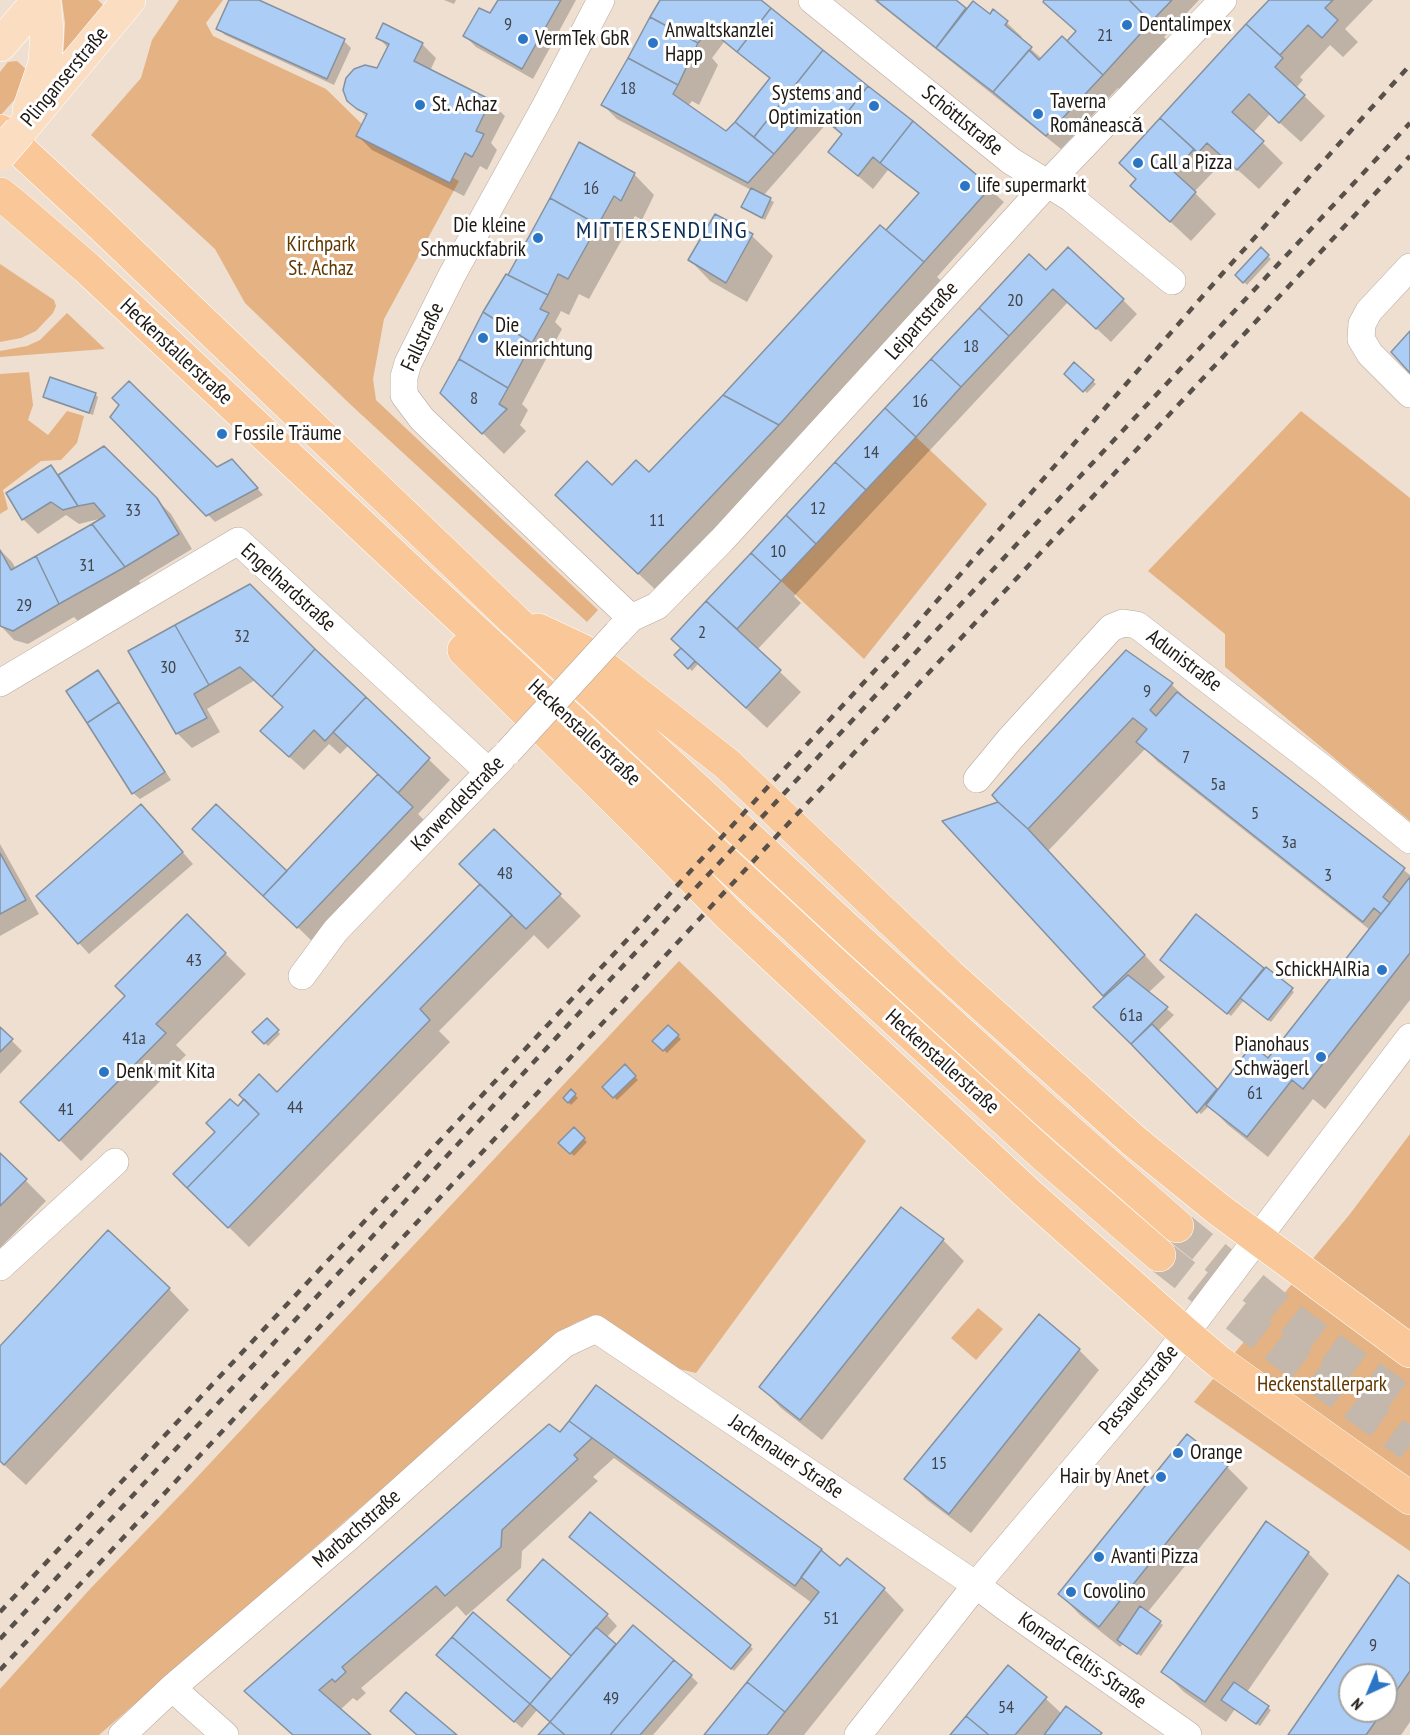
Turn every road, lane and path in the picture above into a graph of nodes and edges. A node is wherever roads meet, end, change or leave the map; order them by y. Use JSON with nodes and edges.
{"nodes":[{"id":1,"x":41,"y":0,"type":"edge"},
{"id":2,"x":129,"y":0,"type":"edge"},
{"id":3,"x":601,"y":0,"type":"edge"},
{"id":4,"x":812,"y":0,"type":"edge"},
{"id":5,"x":1222,"y":0,"type":"edge"},
{"id":6,"x":1,"y":44,"type":"edge"},
{"id":7,"x":48,"y":83,"type":"junction"},
{"id":8,"x":7,"y":139,"type":"edge"},
{"id":9,"x":1047,"y":183,"type":"junction"},
{"id":10,"x":7,"y":200,"type":"edge"},
{"id":11,"x":1410,"y":267,"type":"edge"},
{"id":12,"x":1172,"y":281,"type":"dead end"},
{"id":13,"x":1410,"y":394,"type":"edge"},
{"id":14,"x":423,"y":583,"type":"junction"},
{"id":15,"x":514,"y":620,"type":"junction"},
{"id":16,"x":624,"y":626,"type":"junction"},
{"id":17,"x":0,"y":683,"type":"edge"},
{"id":18,"x":499,"y":762,"type":"junction"},
{"id":19,"x":977,"y":779,"type":"dead end"},
{"id":20,"x":1410,"y":840,"type":"edge"},
{"id":21,"x":302,"y":976,"type":"dead end"},
{"id":22,"x":1410,"y":1037,"type":"edge"},
{"id":23,"x":115,"y":1162,"type":"dead end"},
{"id":24,"x":1177,"y":1226,"type":"tunnel mouth"},
{"id":25,"x":1259,"y":1239,"type":"junction"},
{"id":26,"x":1160,"y":1255,"type":"tunnel mouth"},
{"id":27,"x":0,"y":1267,"type":"edge"},
{"id":28,"x":596,"y":1329,"type":"joint"},
{"id":29,"x":1186,"y":1334,"type":"junction"},
{"id":30,"x":1410,"y":1351,"type":"edge"},
{"id":31,"x":1410,"y":1498,"type":"edge"},
{"id":32,"x":976,"y":1585,"type":"junction"},
{"id":33,"x":172,"y":1688,"type":"junction"},
{"id":34,"x":122,"y":1735,"type":"edge"},
{"id":35,"x":225,"y":1735,"type":"edge"},
{"id":36,"x":858,"y":1735,"type":"edge"},
{"id":37,"x":1188,"y":1735,"type":"edge"}],
"edges":[{"from":1,"to":6,"type":"main road"},
{"from":1,"to":7,"type":"main road"},
{"from":2,"to":7,"type":"main road","name":"Plinganserstraße"},
{"from":3,"to":16,"type":"street","name":"Fallstraße"},
{"from":4,"to":9,"type":"street","name":"Schöttlstraße"},
{"from":5,"to":9,"type":"street","name":"Leipartstraße"},
{"from":7,"to":8,"type":"main road","name":"Plinganserstraße"},
{"from":8,"to":15,"type":"highway","name":"Heckenstallerstraße"},
{"from":9,"to":12,"type":"street","name":"Schöttlstraße"},
{"from":9,"to":16,"type":"street","name":"Leipartstraße"},
{"from":10,"to":14,"type":"highway","name":"Heckenstallerstraße"},
{"from":11,"to":13,"type":"street"},
{"from":14,"to":26,"type":"highway","name":"Heckenstallerstraße"},
{"from":14,"to":29,"type":"highway"},
{"from":15,"to":24,"type":"highway","name":"Heckenstallerstraße"},
{"from":15,"to":25,"type":"highway"},
{"from":16,"to":18,"type":"street","name":"Karwendelstraße","bridge":true},
{"from":17,"to":18,"type":"street","name":"Engelhardstraße"},
{"from":18,"to":21,"type":"street","name":"Karwendelstraße"},
{"from":19,"to":20,"type":"street","name":"Adunistraße"},
{"from":22,"to":25,"type":"street","name":"Passauerstraße"},
{"from":23,"to":27,"type":"street"},
{"from":25,"to":29,"type":"street","name":"Passauerstraße"},
{"from":25,"to":30,"type":"highway"},
{"from":28,"to":32,"type":"street","name":"Jachenauer Straße"},
{"from":28,"to":33,"type":"street","name":"Marbachstraße"},
{"from":29,"to":31,"type":"highway"},
{"from":29,"to":32,"type":"street","name":"Passauerstraße"},
{"from":32,"to":36,"type":"street","name":"Passauerstraße"},
{"from":32,"to":37,"type":"street","name":"Konrad-Celtis-Straße"},
{"from":33,"to":34,"type":"street","name":"Marbachstraße"},
{"from":33,"to":35,"type":"street"}]}
